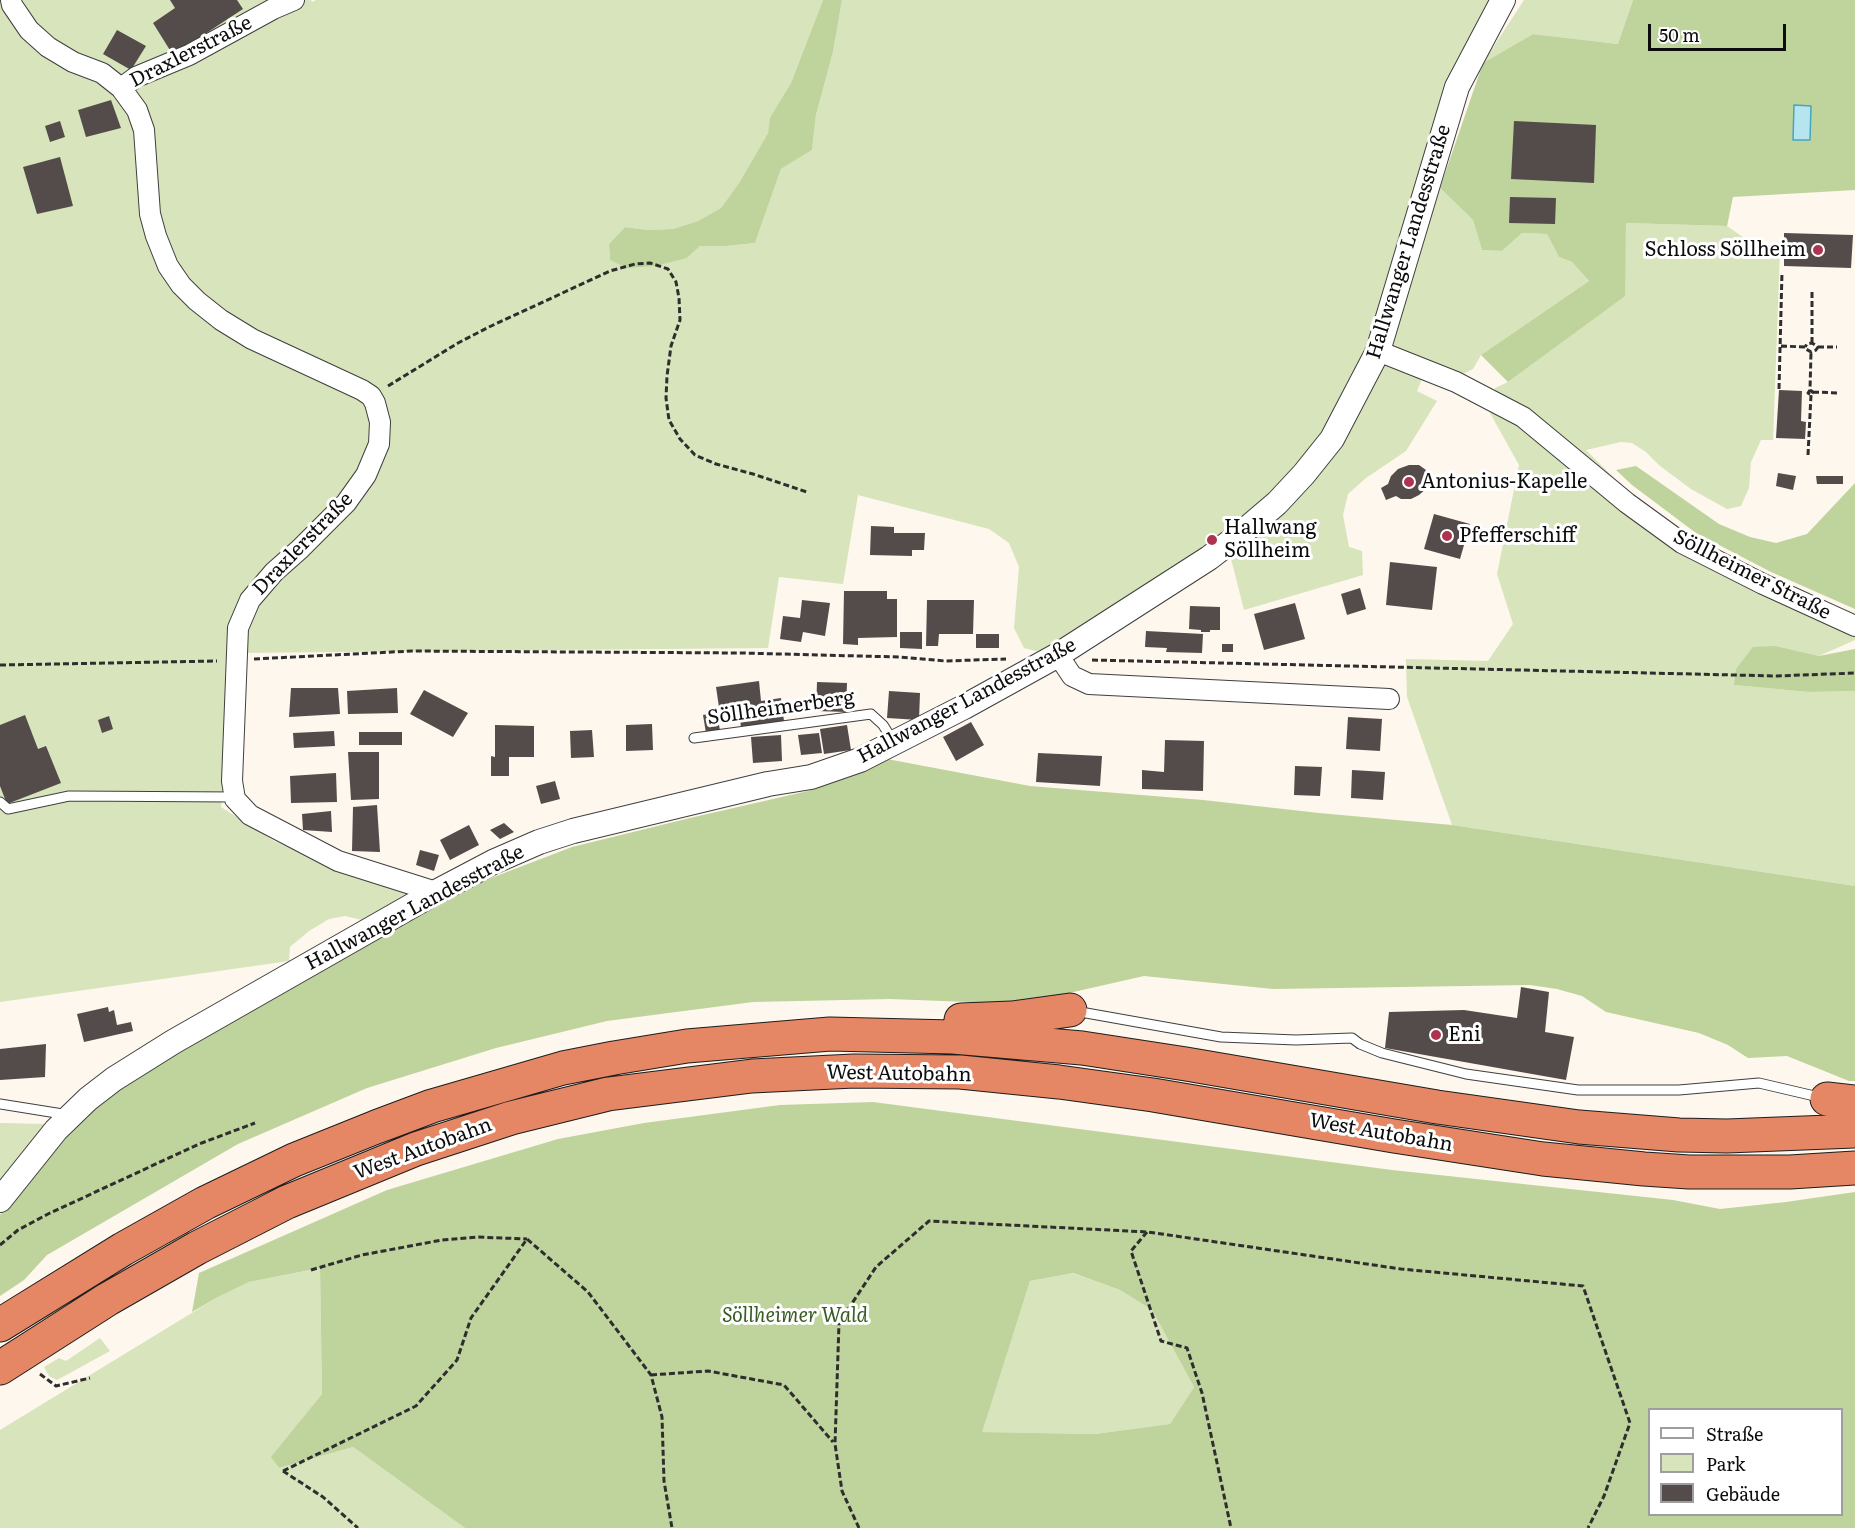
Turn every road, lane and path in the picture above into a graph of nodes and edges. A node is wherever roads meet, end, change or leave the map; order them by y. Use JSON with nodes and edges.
{"nodes":[{"id":1,"x":11,"y":0,"type":"edge"},
{"id":2,"x":294,"y":0,"type":"edge"},
{"id":3,"x":1503,"y":0,"type":"edge"},
{"id":4,"x":121,"y":88,"type":"junction"},
{"id":5,"x":1782,"y":272,"type":"dead end"},
{"id":6,"x":1812,"y":290,"type":"dead end"},
{"id":7,"x":1812,"y":343,"type":"junction"},
{"id":8,"x":1780,"y":346,"type":"junction"},
{"id":9,"x":1805,"y":347,"type":"junction"},
{"id":10,"x":1818,"y":347,"type":"junction"},
{"id":11,"x":1838,"y":347,"type":"dead end"},
{"id":12,"x":1378,"y":351,"type":"junction"},
{"id":13,"x":1811,"y":352,"type":"junction"},
{"id":14,"x":1779,"y":389,"type":"dead end"},
{"id":15,"x":1812,"y":392,"type":"junction"},
{"id":16,"x":1838,"y":393,"type":"dead end"},
{"id":17,"x":371,"y":396,"type":"junction"},
{"id":18,"x":1808,"y":455,"type":"dead end"},
{"id":19,"x":807,"y":492,"type":"dead end"},
{"id":20,"x":1855,"y":626,"type":"edge"},
{"id":21,"x":1058,"y":655,"type":"junction"},
{"id":22,"x":1008,"y":659,"type":"dead end"},
{"id":23,"x":236,"y":660,"type":"junction"},
{"id":24,"x":0,"y":665,"type":"edge"},
{"id":25,"x":1855,"y":673,"type":"edge"},
{"id":26,"x":1389,"y":699,"type":"dead end"},
{"id":27,"x":694,"y":738,"type":"dead end"},
{"id":28,"x":894,"y":743,"type":"junction"},
{"id":29,"x":235,"y":797,"type":"junction"},
{"id":30,"x":0,"y":802,"type":"edge"},
{"id":31,"x":435,"y":892,"type":"junction"},
{"id":32,"x":1070,"y":1010,"type":"joint"},
{"id":33,"x":926,"y":1035,"type":"junction"},
{"id":34,"x":1841,"y":1100,"type":"edge"},
{"id":35,"x":0,"y":1104,"type":"edge"},
{"id":36,"x":71,"y":1115,"type":"junction"},
{"id":37,"x":255,"y":1123,"type":"dead end"},
{"id":38,"x":1855,"y":1131,"type":"edge"},
{"id":39,"x":1855,"y":1168,"type":"edge"},
{"id":40,"x":0,"y":1200,"type":"edge"},
{"id":41,"x":1148,"y":1232,"type":"junction"},
{"id":42,"x":527,"y":1239,"type":"junction"},
{"id":43,"x":0,"y":1245,"type":"edge"},
{"id":44,"x":310,"y":1269,"type":"dead end"},
{"id":45,"x":0,"y":1325,"type":"edge"},
{"id":46,"x":0,"y":1368,"type":"edge"},
{"id":47,"x":37,"y":1371,"type":"dead end"},
{"id":48,"x":651,"y":1375,"type":"junction"},
{"id":49,"x":90,"y":1378,"type":"dead end"},
{"id":50,"x":835,"y":1444,"type":"junction"},
{"id":51,"x":358,"y":1528,"type":"edge"},
{"id":52,"x":672,"y":1528,"type":"edge"},
{"id":53,"x":859,"y":1528,"type":"edge"},
{"id":54,"x":1231,"y":1528,"type":"edge"},
{"id":55,"x":1588,"y":1528,"type":"edge"}],
"edges":[{"from":1,"to":4,"type":"street","name":"Draxlerstraße"},
{"from":2,"to":4,"type":"street","name":"Draxlerstraße"},
{"from":3,"to":12,"type":"street","name":"Hallwanger Landesstraße"},
{"from":4,"to":17,"type":"street","name":"Draxlerstraße"},
{"from":5,"to":8,"type":"path"},
{"from":6,"to":7,"type":"path"},
{"from":7,"to":9,"type":"path"},
{"from":7,"to":10,"type":"path"},
{"from":8,"to":9,"type":"path"},
{"from":8,"to":14,"type":"path"},
{"from":9,"to":13,"type":"path"},
{"from":10,"to":11,"type":"path"},
{"from":10,"to":13,"type":"path"},
{"from":12,"to":20,"type":"street","name":"Söllheimer Straße"},
{"from":12,"to":21,"type":"street","name":"Hallwanger Landesstraße"},
{"from":13,"to":15,"type":"path"},
{"from":15,"to":16,"type":"path"},
{"from":15,"to":18,"type":"path"},
{"from":17,"to":19,"type":"path"},
{"from":17,"to":23,"type":"street","name":"Draxlerstraße"},
{"from":21,"to":25,"type":"path"},
{"from":21,"to":26,"type":"street"},
{"from":21,"to":28,"type":"street","name":"Hallwanger Landesstraße"},
{"from":22,"to":23,"type":"path"},
{"from":23,"to":24,"type":"path"},
{"from":23,"to":29,"type":"street","name":"Draxlerstraße"},
{"from":27,"to":28,"type":"lane","name":"Söllheimerberg"},
{"from":28,"to":31,"type":"street","name":"Hallwanger Landesstraße"},
{"from":29,"to":30,"type":"lane"},
{"from":29,"to":31,"type":"street"},
{"from":31,"to":36,"type":"street","name":"Hallwanger Landesstraße"},
{"from":32,"to":33,"type":"highway"},
{"from":32,"to":34,"type":"lane"},
{"from":33,"to":38,"type":"highway","name":"West Autobahn"},
{"from":33,"to":45,"type":"highway","name":"West Autobahn"},
{"from":35,"to":36,"type":"lane"},
{"from":36,"to":40,"type":"street","name":"Hallwanger Landesstraße"},
{"from":37,"to":43,"type":"path"},
{"from":39,"to":46,"type":"highway","name":"West Autobahn"},
{"from":41,"to":50,"type":"path"},
{"from":41,"to":54,"type":"path"},
{"from":41,"to":55,"type":"path"},
{"from":42,"to":44,"type":"path"},
{"from":42,"to":48,"type":"path"},
{"from":42,"to":51,"type":"path"},
{"from":47,"to":49,"type":"path"},
{"from":48,"to":50,"type":"path"},
{"from":48,"to":52,"type":"path"},
{"from":50,"to":53,"type":"path"}]}
